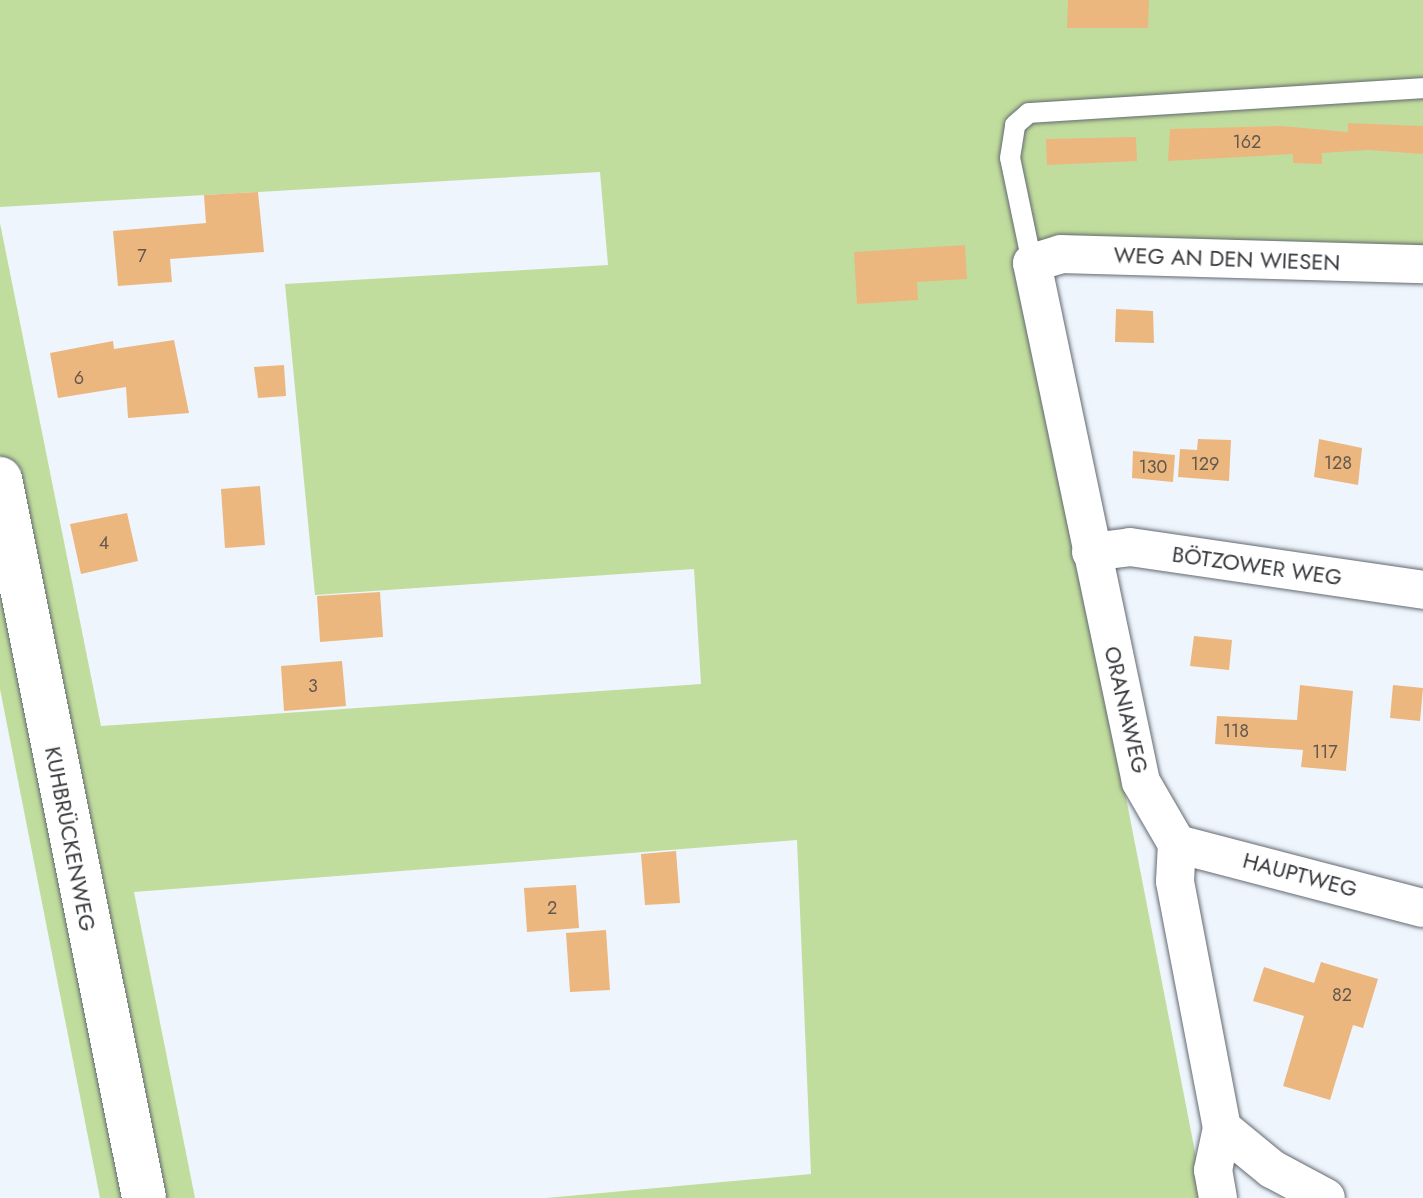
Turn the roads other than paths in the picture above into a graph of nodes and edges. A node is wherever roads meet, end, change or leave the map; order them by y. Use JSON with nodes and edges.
{"nodes":[{"id":1,"x":1423,"y":88,"type":"edge"},
{"id":2,"x":1032,"y":263,"type":"junction"},
{"id":3,"x":1423,"y":264,"type":"edge"},
{"id":4,"x":0,"y":479,"type":"edge"},
{"id":5,"x":1091,"y":552,"type":"junction"},
{"id":6,"x":1423,"y":590,"type":"edge"},
{"id":7,"x":1177,"y":844,"type":"junction"},
{"id":8,"x":1423,"y":908,"type":"edge"},
{"id":9,"x":1222,"y":1128,"type":"junction"},
{"id":10,"x":144,"y":1198,"type":"edge"},
{"id":11,"x":1218,"y":1198,"type":"edge"},
{"id":12,"x":1326,"y":1198,"type":"edge"}],
"edges":[{"from":1,"to":2,"type":"lane"},
{"from":2,"to":3,"type":"street","name":"WEG AN DEN WIESEN"},
{"from":2,"to":5,"type":"street","name":"ORANIAWEG"},
{"from":4,"to":10,"type":"street","name":"KUHBRÜCKENWEG"},
{"from":5,"to":6,"type":"street","name":"BÖTZOWER WEG"},
{"from":5,"to":7,"type":"street","name":"ORANIAWEG"},
{"from":7,"to":8,"type":"street","name":"HAUPTWEG"},
{"from":7,"to":9,"type":"street"},
{"from":9,"to":11,"type":"street"},
{"from":9,"to":12,"type":"street"}]}
